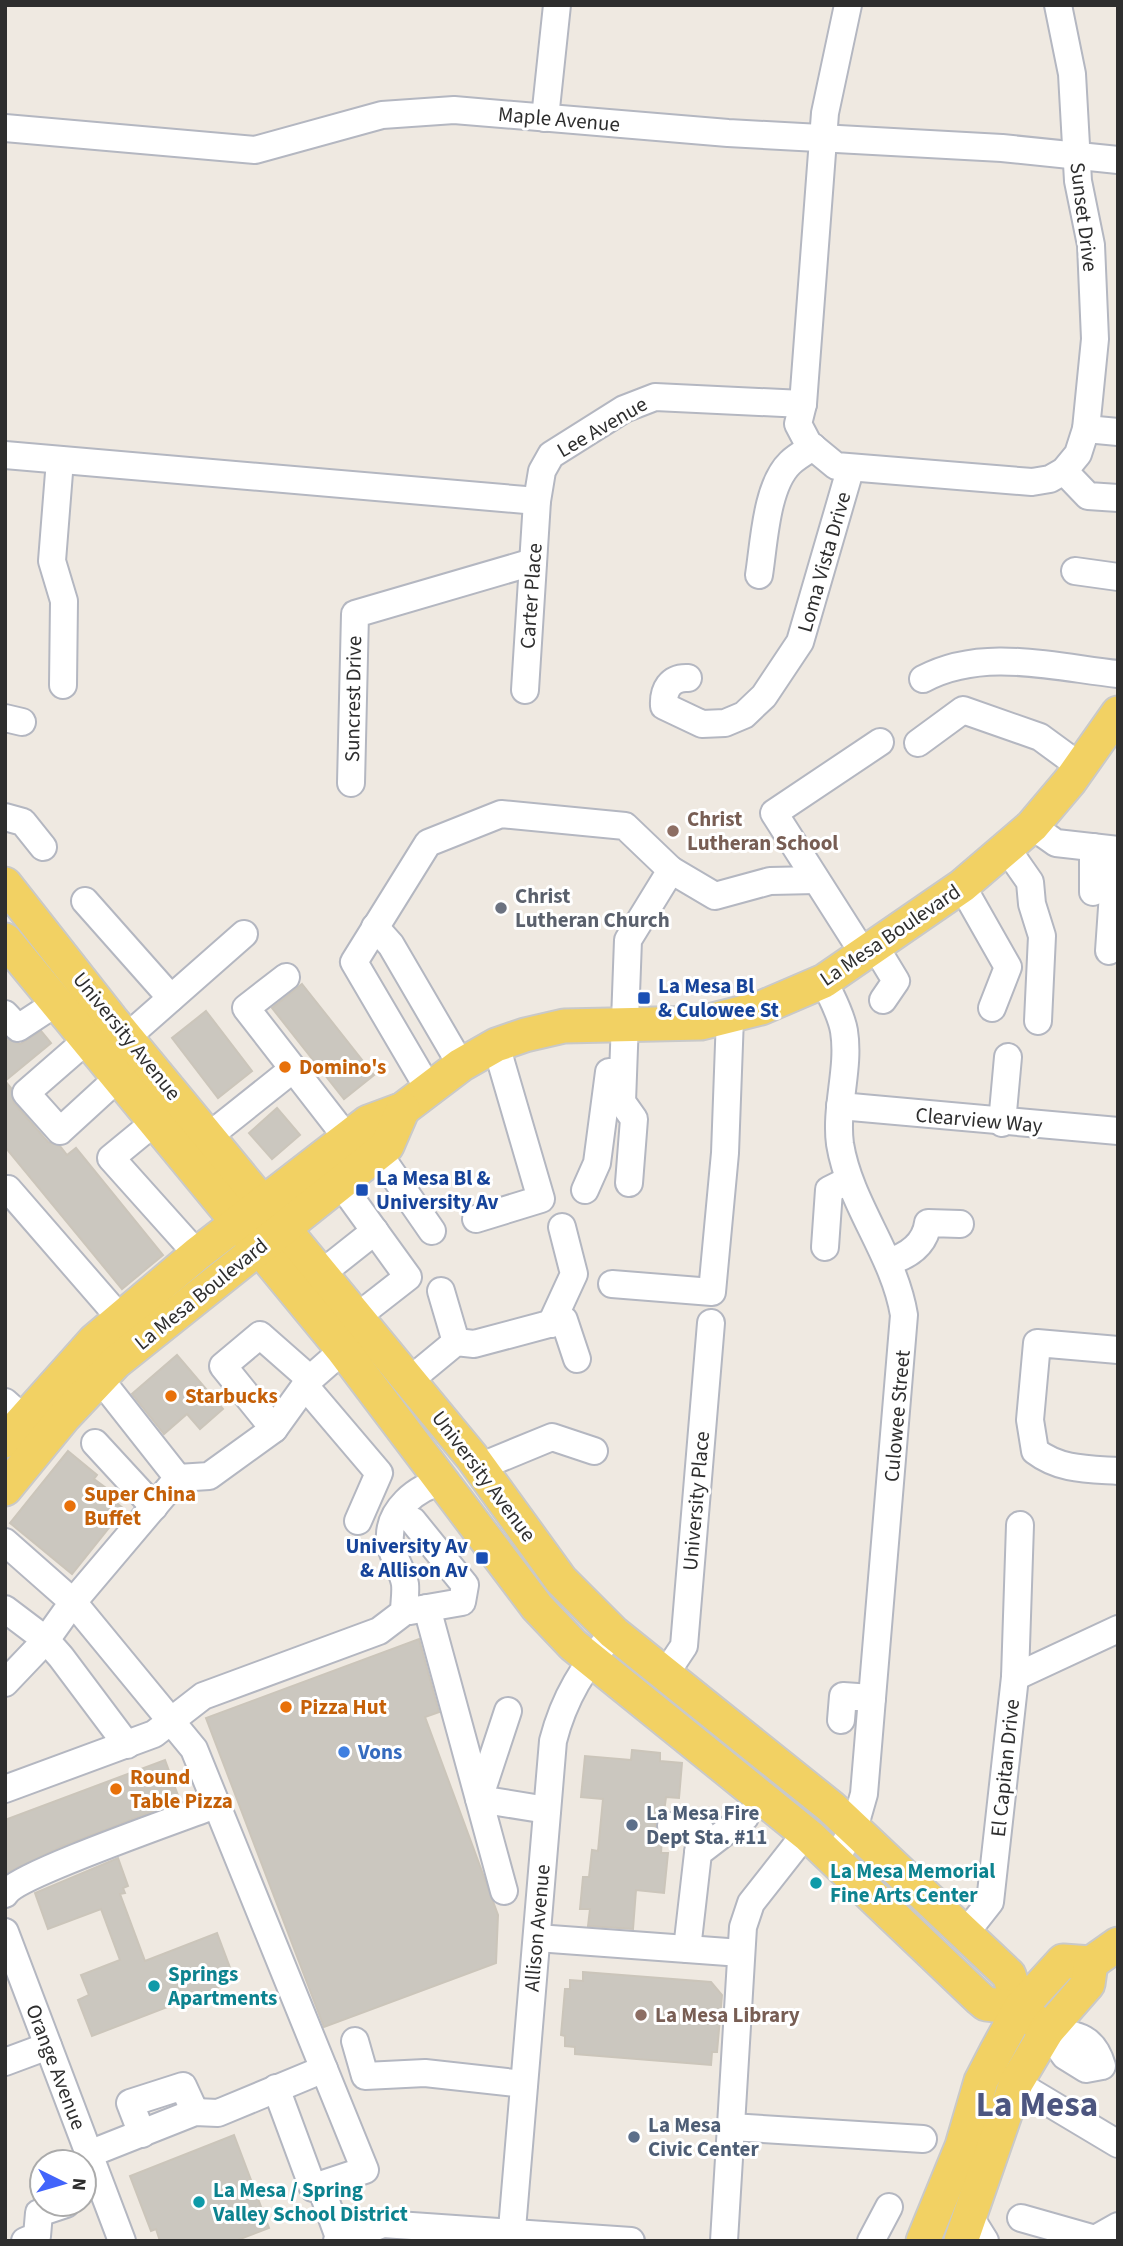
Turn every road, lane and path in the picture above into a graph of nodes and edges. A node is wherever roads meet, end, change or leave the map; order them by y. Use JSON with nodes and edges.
{"nodes":[{"id":1,"x":557,"y":5,"type":"edge"},
{"id":2,"x":848,"y":5,"type":"edge"},
{"id":3,"x":1058,"y":5,"type":"edge"},
{"id":4,"x":545,"y":118,"type":"junction"},
{"id":5,"x":5,"y":128,"type":"edge"},
{"id":6,"x":823,"y":140,"type":"junction"},
{"id":7,"x":1076,"y":156,"type":"junction"},
{"id":8,"x":1118,"y":160,"type":"edge"},
{"id":9,"x":803,"y":404,"type":"junction"},
{"id":10,"x":1086,"y":429,"type":"junction"},
{"id":11,"x":1118,"y":432,"type":"edge"},
{"id":12,"x":813,"y":447,"type":"junction"},
{"id":13,"x":5,"y":455,"type":"edge"},
{"id":14,"x":60,"y":460,"type":"junction"},
{"id":15,"x":850,"y":470,"type":"junction"},
{"id":16,"x":1064,"y":471,"type":"junction"},
{"id":17,"x":1118,"y":498,"type":"edge"},
{"id":18,"x":537,"y":502,"type":"junction"},
{"id":19,"x":533,"y":562,"type":"junction"},
{"id":20,"x":1075,"y":571,"type":"dead end"},
{"id":21,"x":759,"y":575,"type":"dead end"},
{"id":22,"x":1118,"y":577,"type":"edge"},
{"id":23,"x":1118,"y":674,"type":"edge"},
{"id":24,"x":688,"y":678,"type":"dead end"},
{"id":25,"x":923,"y":679,"type":"dead end"},
{"id":26,"x":63,"y":685,"type":"dead end"},
{"id":27,"x":525,"y":690,"type":"dead end"},
{"id":28,"x":1118,"y":713,"type":"edge"},
{"id":29,"x":880,"y":742,"type":"dead end"},
{"id":30,"x":918,"y":743,"type":"dead end"},
{"id":31,"x":1080,"y":767,"type":"junction"},
{"id":32,"x":351,"y":783,"type":"dead end"},
{"id":33,"x":5,"y":817,"type":"edge"},
{"id":34,"x":1032,"y":827,"type":"junction"},
{"id":35,"x":43,"y":847,"type":"dead end"},
{"id":36,"x":1007,"y":849,"type":"junction"},
{"id":37,"x":1109,"y":849,"type":"edge"},
{"id":38,"x":671,"y":870,"type":"junction"},
{"id":39,"x":817,"y":880,"type":"junction"},
{"id":40,"x":5,"y":884,"type":"edge"},
{"id":41,"x":962,"y":886,"type":"junction"},
{"id":42,"x":1093,"y":892,"type":"dead end"},
{"id":43,"x":85,"y":901,"type":"dead end"},
{"id":44,"x":375,"y":927,"type":"junction"},
{"id":45,"x":244,"y":934,"type":"dead end"},
{"id":46,"x":5,"y":940,"type":"edge"},
{"id":47,"x":1109,"y":951,"type":"dead end"},
{"id":48,"x":870,"y":952,"type":"junction"},
{"id":49,"x":286,"y":977,"type":"dead end"},
{"id":50,"x":824,"y":981,"type":"junction"},
{"id":51,"x":171,"y":998,"type":"junction"},
{"id":52,"x":883,"y":1000,"type":"dead end"},
{"id":53,"x":56,"y":1003,"type":"junction"},
{"id":54,"x":992,"y":1008,"type":"dead end"},
{"id":55,"x":5,"y":1014,"type":"edge"},
{"id":56,"x":730,"y":1017,"type":"junction"},
{"id":57,"x":1038,"y":1021,"type":"dead end"},
{"id":58,"x":618,"y":1025,"type":"junction"},
{"id":59,"x":127,"y":1037,"type":"junction"},
{"id":60,"x":88,"y":1039,"type":"junction"},
{"id":61,"x":496,"y":1045,"type":"junction"},
{"id":62,"x":1008,"y":1057,"type":"dead end"},
{"id":63,"x":461,"y":1065,"type":"junction"},
{"id":64,"x":293,"y":1069,"type":"junction"},
{"id":65,"x":119,"y":1077,"type":"junction"},
{"id":66,"x":428,"y":1088,"type":"junction"},
{"id":67,"x":840,"y":1106,"type":"junction"},
{"id":68,"x":403,"y":1110,"type":"junction"},
{"id":69,"x":156,"y":1121,"type":"junction"},
{"id":70,"x":1002,"y":1123,"type":"junction"},
{"id":71,"x":1118,"y":1131,"type":"edge"},
{"id":72,"x":209,"y":1136,"type":"junction"},
{"id":73,"x":347,"y":1138,"type":"junction"},
{"id":74,"x":378,"y":1153,"type":"junction"},
{"id":75,"x":849,"y":1180,"type":"junction"},
{"id":76,"x":340,"y":1183,"type":"junction"},
{"id":77,"x":629,"y":1183,"type":"dead end"},
{"id":78,"x":5,"y":1189,"type":"edge"},
{"id":79,"x":585,"y":1190,"type":"dead end"},
{"id":80,"x":476,"y":1219,"type":"dead end"},
{"id":81,"x":960,"y":1224,"type":"dead end"},
{"id":82,"x":261,"y":1225,"type":"junction"},
{"id":83,"x":562,"y":1227,"type":"dead end"},
{"id":84,"x":375,"y":1231,"type":"junction"},
{"id":85,"x":432,"y":1231,"type":"dead end"},
{"id":86,"x":825,"y":1247,"type":"dead end"},
{"id":87,"x":197,"y":1254,"type":"junction"},
{"id":88,"x":888,"y":1262,"type":"junction"},
{"id":89,"x":322,"y":1273,"type":"junction"},
{"id":90,"x":612,"y":1284,"type":"dead end"},
{"id":91,"x":441,"y":1291,"type":"dead end"},
{"id":92,"x":358,"y":1316,"type":"junction"},
{"id":93,"x":120,"y":1318,"type":"junction"},
{"id":94,"x":710,"y":1323,"type":"dead end"},
{"id":95,"x":551,"y":1324,"type":"junction"},
{"id":96,"x":456,"y":1342,"type":"junction"},
{"id":97,"x":343,"y":1350,"type":"junction"},
{"id":98,"x":1118,"y":1350,"type":"edge"},
{"id":99,"x":577,"y":1359,"type":"dead end"},
{"id":100,"x":100,"y":1379,"type":"junction"},
{"id":101,"x":410,"y":1380,"type":"junction"},
{"id":102,"x":308,"y":1382,"type":"junction"},
{"id":103,"x":11,"y":1421,"type":"edge"},
{"id":104,"x":274,"y":1429,"type":"junction"},
{"id":105,"x":95,"y":1443,"type":"dead end"},
{"id":106,"x":594,"y":1451,"type":"dead end"},
{"id":107,"x":476,"y":1462,"type":"junction"},
{"id":108,"x":1118,"y":1471,"type":"edge"},
{"id":109,"x":178,"y":1478,"type":"junction"},
{"id":110,"x":444,"y":1481,"type":"junction"},
{"id":111,"x":5,"y":1489,"type":"edge"},
{"id":112,"x":153,"y":1507,"type":"junction"},
{"id":113,"x":358,"y":1521,"type":"dead end"},
{"id":114,"x":413,"y":1521,"type":"junction"},
{"id":115,"x":1020,"y":1525,"type":"dead end"},
{"id":116,"x":5,"y":1542,"type":"edge"},
{"id":117,"x":396,"y":1562,"type":"junction"},
{"id":118,"x":73,"y":1602,"type":"junction"},
{"id":119,"x":5,"y":1609,"type":"edge"},
{"id":120,"x":416,"y":1610,"type":"junction"},
{"id":121,"x":1118,"y":1629,"type":"edge"},
{"id":122,"x":614,"y":1633,"type":"junction"},
{"id":123,"x":46,"y":1640,"type":"junction"},
{"id":124,"x":590,"y":1658,"type":"junction"},
{"id":125,"x":666,"y":1673,"type":"junction"},
{"id":126,"x":1015,"y":1677,"type":"junction"},
{"id":127,"x":5,"y":1682,"type":"edge"},
{"id":128,"x":872,"y":1698,"type":"junction"},
{"id":129,"x":508,"y":1711,"type":"dead end"},
{"id":130,"x":841,"y":1720,"type":"dead end"},
{"id":131,"x":172,"y":1723,"type":"junction"},
{"id":132,"x":127,"y":1745,"type":"junction"},
{"id":133,"x":5,"y":1789,"type":"edge"},
{"id":134,"x":479,"y":1799,"type":"junction"},
{"id":135,"x":215,"y":1805,"type":"junction"},
{"id":136,"x":548,"y":1810,"type":"junction"},
{"id":137,"x":745,"y":1817,"type":"dead end"},
{"id":138,"x":671,"y":1826,"type":"dead end"},
{"id":139,"x":854,"y":1829,"type":"junction"},
{"id":140,"x":806,"y":1833,"type":"junction"},
{"id":141,"x":698,"y":1853,"type":"junction"},
{"id":142,"x":834,"y":1860,"type":"junction"},
{"id":143,"x":504,"y":1891,"type":"dead end"},
{"id":144,"x":5,"y":1894,"type":"edge"},
{"id":145,"x":5,"y":1932,"type":"edge"},
{"id":146,"x":964,"y":1935,"type":"junction"},
{"id":147,"x":537,"y":1938,"type":"junction"},
{"id":148,"x":687,"y":1949,"type":"junction"},
{"id":149,"x":741,"y":1953,"type":"junction"},
{"id":150,"x":1105,"y":1953,"type":"edge"},
{"id":151,"x":1020,"y":2008,"type":"junction"},
{"id":152,"x":1047,"y":2031,"type":"junction"},
{"id":153,"x":355,"y":2041,"type":"dead end"},
{"id":154,"x":48,"y":2046,"type":"junction"},
{"id":155,"x":5,"y":2062,"type":"edge"},
{"id":156,"x":324,"y":2069,"type":"junction"},
{"id":157,"x":1110,"y":2072,"type":"edge"},
{"id":158,"x":1016,"y":2083,"type":"junction"},
{"id":159,"x":524,"y":2084,"type":"junction"},
{"id":160,"x":276,"y":2088,"type":"junction"},
{"id":161,"x":731,"y":2127,"type":"junction"},
{"id":162,"x":923,"y":2139,"type":"dead end"},
{"id":163,"x":1118,"y":2144,"type":"edge"},
{"id":164,"x":87,"y":2148,"type":"edge"},
{"id":165,"x":98,"y":2151,"type":"edge"},
{"id":166,"x":320,"y":2185,"type":"junction"},
{"id":167,"x":98,"y":2202,"type":"edge"},
{"id":168,"x":889,"y":2207,"type":"dead end"},
{"id":169,"x":39,"y":2218,"type":"edge"},
{"id":170,"x":1021,"y":2218,"type":"dead end"},
{"id":171,"x":1118,"y":2226,"type":"edge"},
{"id":172,"x":972,"y":2233,"type":"edge"},
{"id":173,"x":511,"y":2237,"type":"edge"},
{"id":174,"x":339,"y":2240,"type":"edge"},
{"id":175,"x":25,"y":2241,"type":"edge"},
{"id":176,"x":122,"y":2241,"type":"edge"},
{"id":177,"x":631,"y":2241,"type":"edge"},
{"id":178,"x":724,"y":2241,"type":"edge"},
{"id":179,"x":871,"y":2241,"type":"edge"},
{"id":180,"x":923,"y":2241,"type":"edge"}],
"edges":[{"from":1,"to":4,"type":"street"},
{"from":2,"to":6,"type":"street"},
{"from":3,"to":7,"type":"street","name":"Sunset Drive"},
{"from":4,"to":5,"type":"street","name":"Maple Avenue"},
{"from":4,"to":6,"type":"street","name":"Maple Avenue"},
{"from":6,"to":7,"type":"street","name":"Maple Avenue"},
{"from":6,"to":9,"type":"street"},
{"from":7,"to":8,"type":"street","name":"Maple Avenue"},
{"from":7,"to":10,"type":"street","name":"Sunset Drive"},
{"from":9,"to":12,"type":"street"},
{"from":9,"to":18,"type":"street","name":"Lee Avenue"},
{"from":10,"to":11,"type":"street"},
{"from":10,"to":16,"type":"street"},
{"from":12,"to":15,"type":"street"},
{"from":12,"to":21,"type":"street"},
{"from":13,"to":14,"type":"street"},
{"from":14,"to":18,"type":"street"},
{"from":14,"to":26,"type":"street"},
{"from":15,"to":16,"type":"street"},
{"from":15,"to":24,"type":"street","name":"Loma Vista Drive"},
{"from":16,"to":17,"type":"street"},
{"from":18,"to":19,"type":"street","name":"Carter Place"},
{"from":19,"to":27,"type":"street","name":"Carter Place"},
{"from":19,"to":32,"type":"street","name":"Suncrest Drive"},
{"from":20,"to":22,"type":"street"},
{"from":23,"to":25,"type":"street"},
{"from":28,"to":31,"type":"main road","name":"La Mesa Boulevard"},
{"from":29,"to":39,"type":"street"},
{"from":30,"to":31,"type":"street"},
{"from":31,"to":34,"type":"main road","name":"La Mesa Boulevard"},
{"from":33,"to":35,"type":"street"},
{"from":34,"to":36,"type":"main road","name":"La Mesa Boulevard"},
{"from":34,"to":37,"type":"street"},
{"from":36,"to":41,"type":"main road","name":"La Mesa Boulevard"},
{"from":36,"to":57,"type":"street"},
{"from":37,"to":42,"type":"street"},
{"from":37,"to":47,"type":"street"},
{"from":38,"to":39,"type":"street"},
{"from":38,"to":44,"type":"street"},
{"from":38,"to":58,"type":"street"},
{"from":39,"to":48,"type":"street"},
{"from":40,"to":59,"type":"main road","name":"University Avenue"},
{"from":41,"to":48,"type":"main road","name":"La Mesa Boulevard"},
{"from":41,"to":54,"type":"street"},
{"from":43,"to":51,"type":"street"},
{"from":44,"to":63,"type":"street"},
{"from":44,"to":66,"type":"street"},
{"from":45,"to":51,"type":"street"},
{"from":46,"to":53,"type":"main road","name":"University Avenue"},
{"from":48,"to":50,"type":"main road","name":"La Mesa Boulevard"},
{"from":48,"to":52,"type":"street"},
{"from":49,"to":64,"type":"street"},
{"from":50,"to":56,"type":"main road","name":"La Mesa Boulevard"},
{"from":50,"to":67,"type":"street","name":"Culowee Street"},
{"from":51,"to":59,"type":"street"},
{"from":53,"to":55,"type":"street"},
{"from":53,"to":60,"type":"main road","name":"University Avenue"},
{"from":56,"to":58,"type":"main road","name":"La Mesa Boulevard"},
{"from":56,"to":90,"type":"street"},
{"from":58,"to":61,"type":"main road","name":"La Mesa Boulevard"},
{"from":58,"to":77,"type":"street"},
{"from":58,"to":79,"type":"street"},
{"from":59,"to":72,"type":"main road","name":"University Avenue"},
{"from":60,"to":65,"type":"main road","name":"University Avenue"},
{"from":60,"to":65,"type":"street"},
{"from":61,"to":63,"type":"main road","name":"La Mesa Boulevard"},
{"from":61,"to":80,"type":"street"},
{"from":62,"to":70,"type":"street"},
{"from":63,"to":66,"type":"main road","name":"La Mesa Boulevard"},
{"from":64,"to":72,"type":"street"},
{"from":64,"to":73,"type":"street"},
{"from":65,"to":69,"type":"main road","name":"University Avenue"},
{"from":66,"to":68,"type":"main road","name":"La Mesa Boulevard"},
{"from":67,"to":70,"type":"street","name":"Clearview Way"},
{"from":67,"to":75,"type":"street","name":"Culowee Street"},
{"from":68,"to":73,"type":"main road","name":"La Mesa Boulevard"},
{"from":68,"to":74,"type":"main road","name":"La Mesa Boulevard"},
{"from":69,"to":82,"type":"main road","name":"University Avenue"},
{"from":69,"to":87,"type":"street"},
{"from":70,"to":71,"type":"street","name":"Clearview Way"},
{"from":72,"to":82,"type":"main road","name":"University Avenue"},
{"from":73,"to":82,"type":"main road","name":"La Mesa Boulevard"},
{"from":74,"to":76,"type":"main road","name":"La Mesa Boulevard"},
{"from":74,"to":85,"type":"street"},
{"from":75,"to":86,"type":"street"},
{"from":75,"to":88,"type":"street","name":"Culowee Street"},
{"from":76,"to":82,"type":"main road","name":"La Mesa Boulevard"},
{"from":76,"to":84,"type":"street"},
{"from":78,"to":93,"type":"street"},
{"from":81,"to":88,"type":"street"},
{"from":82,"to":87,"type":"main road","name":"La Mesa Boulevard"},
{"from":82,"to":89,"type":"main road","name":"University Avenue"},
{"from":82,"to":97,"type":"main road","name":"University Avenue"},
{"from":82,"to":100,"type":"main road","name":"La Mesa Boulevard"},
{"from":83,"to":95,"type":"street"},
{"from":84,"to":89,"type":"street"},
{"from":84,"to":92,"type":"street"},
{"from":87,"to":93,"type":"main road","name":"La Mesa Boulevard"},
{"from":88,"to":128,"type":"street","name":"Culowee Street"},
{"from":89,"to":92,"type":"main road","name":"University Avenue"},
{"from":91,"to":96,"type":"street"},
{"from":92,"to":101,"type":"main road","name":"University Avenue"},
{"from":93,"to":103,"type":"main road","name":"La Mesa Boulevard"},
{"from":94,"to":125,"type":"street","name":"University Place"},
{"from":95,"to":96,"type":"street"},
{"from":95,"to":99,"type":"street"},
{"from":96,"to":101,"type":"street"},
{"from":97,"to":102,"type":"street"},
{"from":97,"to":110,"type":"main road","name":"University Avenue"},
{"from":98,"to":108,"type":"street"},
{"from":100,"to":109,"type":"street"},
{"from":100,"to":111,"type":"main road","name":"La Mesa Boulevard"},
{"from":101,"to":107,"type":"main road","name":"University Avenue"},
{"from":102,"to":104,"type":"street"},
{"from":102,"to":104,"type":"street"},
{"from":102,"to":113,"type":"street"},
{"from":104,"to":109,"type":"street"},
{"from":105,"to":112,"type":"street"},
{"from":106,"to":107,"type":"street"},
{"from":107,"to":110,"type":"street"},
{"from":107,"to":122,"type":"main road","name":"University Avenue"},
{"from":109,"to":112,"type":"street"},
{"from":110,"to":114,"type":"street"},
{"from":110,"to":117,"type":"street"},
{"from":110,"to":124,"type":"main road","name":"University Avenue"},
{"from":112,"to":118,"type":"street"},
{"from":114,"to":117,"type":"street"},
{"from":114,"to":120,"type":"street"},
{"from":115,"to":126,"type":"street","name":"El Capitan Drive"},
{"from":116,"to":118,"type":"street"},
{"from":117,"to":120,"type":"street"},
{"from":118,"to":123,"type":"street"},
{"from":118,"to":131,"type":"street"},
{"from":119,"to":123,"type":"street"},
{"from":120,"to":131,"type":"street"},
{"from":120,"to":134,"type":"street"},
{"from":121,"to":126,"type":"street","name":"El Capitan Drive"},
{"from":122,"to":124,"type":"street","name":"Allison Avenue"},
{"from":122,"to":125,"type":"main road","name":"University Avenue"},
{"from":123,"to":127,"type":"street"},
{"from":123,"to":132,"type":"street"},
{"from":124,"to":136,"type":"street","name":"Allison Avenue"},
{"from":124,"to":140,"type":"main road","name":"University Avenue"},
{"from":125,"to":139,"type":"main road","name":"University Avenue"},
{"from":126,"to":146,"type":"street","name":"El Capitan Drive"},
{"from":128,"to":130,"type":"street"},
{"from":128,"to":139,"type":"street","name":"Culowee Street"},
{"from":129,"to":134,"type":"street"},
{"from":131,"to":132,"type":"street"},
{"from":131,"to":135,"type":"street"},
{"from":132,"to":133,"type":"street"},
{"from":134,"to":136,"type":"street"},
{"from":134,"to":143,"type":"street"},
{"from":135,"to":144,"type":"street"},
{"from":135,"to":156,"type":"street"},
{"from":136,"to":147,"type":"street","name":"Allison Avenue"},
{"from":137,"to":141,"type":"street"},
{"from":138,"to":141,"type":"street"},
{"from":139,"to":142,"type":"street","name":"Culowee Street"},
{"from":139,"to":146,"type":"main road","name":"University Avenue"},
{"from":140,"to":142,"type":"main road","name":"University Avenue"},
{"from":140,"to":149,"type":"street"},
{"from":141,"to":148,"type":"street"},
{"from":142,"to":151,"type":"main road","name":"University Avenue"},
{"from":145,"to":154,"type":"street","name":"Orange Avenue"},
{"from":146,"to":151,"type":"main road","name":"University Avenue"},
{"from":147,"to":148,"type":"street"},
{"from":147,"to":159,"type":"street","name":"Allison Avenue"},
{"from":148,"to":149,"type":"street"},
{"from":149,"to":161,"type":"street"},
{"from":150,"to":151,"type":"main road"},
{"from":150,"to":152,"type":"main road"},
{"from":151,"to":152,"type":"main road"},
{"from":151,"to":180,"type":"main road"},
{"from":152,"to":157,"type":"street"},
{"from":152,"to":158,"type":"main road"},
{"from":153,"to":159,"type":"street"},
{"from":154,"to":155,"type":"street"},
{"from":154,"to":164,"type":"street","name":"Orange Avenue"},
{"from":156,"to":160,"type":"street"},
{"from":156,"to":166,"type":"street"},
{"from":158,"to":163,"type":"street"},
{"from":158,"to":172,"type":"main road"},
{"from":159,"to":173,"type":"street","name":"Allison Avenue"},
{"from":160,"to":165,"type":"street"},
{"from":160,"to":166,"type":"street"},
{"from":161,"to":162,"type":"street"},
{"from":161,"to":178,"type":"street"},
{"from":166,"to":174,"type":"street"},
{"from":167,"to":176,"type":"street","name":"Orange Avenue"},
{"from":168,"to":179,"type":"street"},
{"from":169,"to":175,"type":"street"},
{"from":170,"to":171,"type":"street"},
{"from":173,"to":174,"type":"street"},
{"from":173,"to":177,"type":"street"}]}
